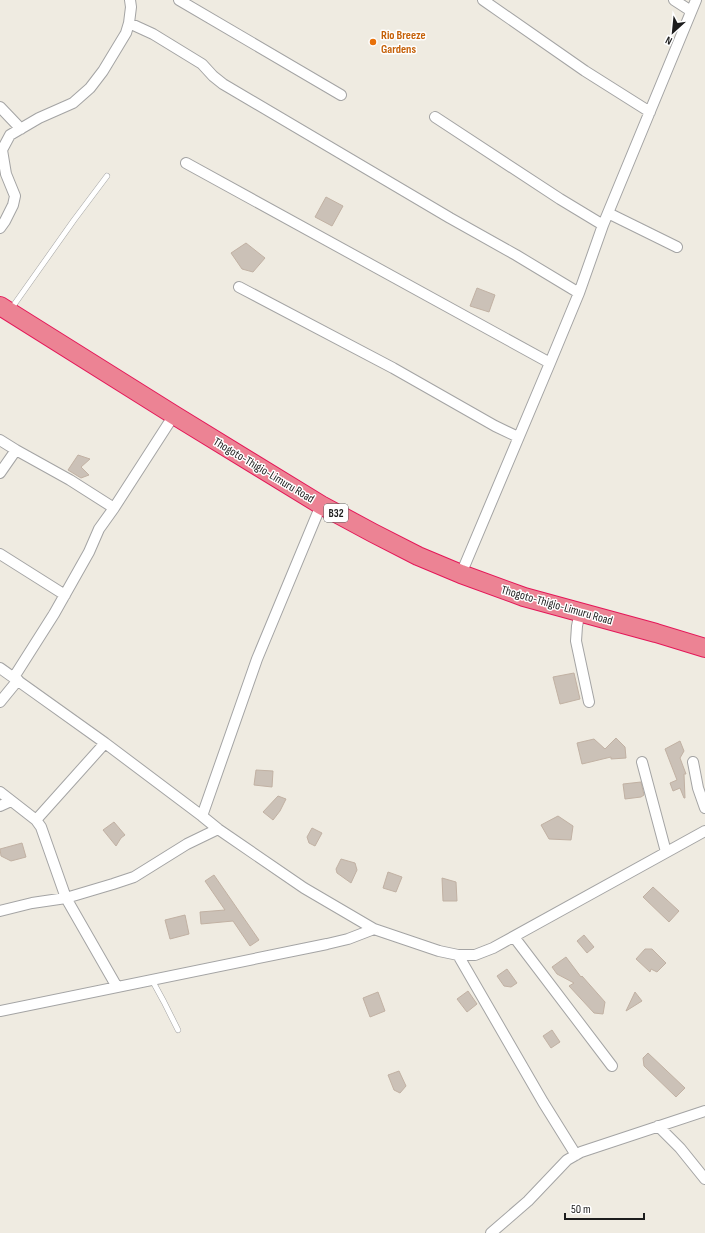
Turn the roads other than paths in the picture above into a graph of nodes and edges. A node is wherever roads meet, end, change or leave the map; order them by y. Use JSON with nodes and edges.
{"nodes":[{"id":1,"x":130,"y":0,"type":"edge"},
{"id":2,"x":178,"y":0,"type":"edge"},
{"id":3,"x":482,"y":0,"type":"edge"},
{"id":4,"x":674,"y":0,"type":"edge"},
{"id":5,"x":696,"y":0,"type":"edge"},
{"id":6,"x":691,"y":12,"type":"junction"},
{"id":7,"x":129,"y":23,"type":"junction"},
{"id":8,"x":341,"y":95,"type":"dead end"},
{"id":9,"x":0,"y":107,"type":"edge"},
{"id":10,"x":650,"y":112,"type":"junction"},
{"id":11,"x":435,"y":117,"type":"dead end"},
{"id":12,"x":21,"y":129,"type":"junction"},
{"id":13,"x":186,"y":162,"type":"dead end"},
{"id":14,"x":107,"y":176,"type":"dead end"},
{"id":15,"x":608,"y":213,"type":"junction"},
{"id":16,"x":603,"y":225,"type":"junction"},
{"id":17,"x":0,"y":228,"type":"edge"},
{"id":18,"x":677,"y":247,"type":"dead end"},
{"id":19,"x":239,"y":287,"type":"dead end"},
{"id":20,"x":579,"y":293,"type":"junction"},
{"id":21,"x":3,"y":310,"type":"edge"},
{"id":22,"x":550,"y":363,"type":"junction"},
{"id":23,"x":174,"y":415,"type":"junction"},
{"id":24,"x":518,"y":437,"type":"junction"},
{"id":25,"x":0,"y":440,"type":"edge"},
{"id":26,"x":16,"y":450,"type":"junction"},
{"id":27,"x":0,"y":473,"type":"edge"},
{"id":28,"x":321,"y":505,"type":"junction"},
{"id":29,"x":114,"y":508,"type":"junction"},
{"id":30,"x":0,"y":554,"type":"edge"},
{"id":31,"x":461,"y":574,"type":"junction"},
{"id":32,"x":65,"y":595,"type":"junction"},
{"id":33,"x":580,"y":612,"type":"junction"},
{"id":34,"x":705,"y":648,"type":"edge"},
{"id":35,"x":0,"y":668,"type":"edge"},
{"id":36,"x":16,"y":679,"type":"junction"},
{"id":37,"x":0,"y":702,"type":"edge"},
{"id":38,"x":589,"y":702,"type":"dead end"},
{"id":39,"x":105,"y":743,"type":"junction"},
{"id":40,"x":642,"y":762,"type":"dead end"},
{"id":41,"x":693,"y":762,"type":"dead end"},
{"id":42,"x":0,"y":792,"type":"edge"},
{"id":43,"x":11,"y":801,"type":"junction"},
{"id":44,"x":0,"y":806,"type":"edge"},
{"id":45,"x":705,"y":808,"type":"edge"},
{"id":46,"x":202,"y":816,"type":"junction"},
{"id":47,"x":36,"y":820,"type":"junction"},
{"id":48,"x":218,"y":829,"type":"junction"},
{"id":49,"x":705,"y":831,"type":"edge"},
{"id":50,"x":666,"y":852,"type":"junction"},
{"id":51,"x":66,"y":898,"type":"junction"},
{"id":52,"x":0,"y":912,"type":"edge"},
{"id":53,"x":374,"y":929,"type":"junction"},
{"id":54,"x":514,"y":937,"type":"junction"},
{"id":55,"x":458,"y":955,"type":"junction"},
{"id":56,"x":152,"y":980,"type":"junction"},
{"id":57,"x":117,"y":987,"type":"junction"},
{"id":58,"x":0,"y":1011,"type":"edge"},
{"id":59,"x":178,"y":1030,"type":"dead end"},
{"id":60,"x":612,"y":1066,"type":"dead end"},
{"id":61,"x":705,"y":1111,"type":"edge"},
{"id":62,"x":658,"y":1126,"type":"junction"},
{"id":63,"x":576,"y":1155,"type":"junction"},
{"id":64,"x":705,"y":1179,"type":"edge"},
{"id":65,"x":491,"y":1233,"type":"edge"}],
"edges":[{"from":1,"to":7,"type":"street"},
{"from":2,"to":8,"type":"street"},
{"from":3,"to":10,"type":"street"},
{"from":4,"to":6,"type":"street"},
{"from":5,"to":6,"type":"street"},
{"from":6,"to":10,"type":"street"},
{"from":7,"to":12,"type":"street"},
{"from":7,"to":20,"type":"street"},
{"from":9,"to":12,"type":"street"},
{"from":10,"to":15,"type":"street"},
{"from":11,"to":16,"type":"street"},
{"from":12,"to":17,"type":"street"},
{"from":13,"to":22,"type":"street"},
{"from":14,"to":21,"type":"lane"},
{"from":15,"to":16,"type":"street"},
{"from":15,"to":18,"type":"street"},
{"from":16,"to":20,"type":"street"},
{"from":19,"to":24,"type":"street"},
{"from":20,"to":22,"type":"street"},
{"from":21,"to":23,"type":"highway","name":"Thogoto-Thigio-Limuru Road","number":"B32"},
{"from":22,"to":24,"type":"street"},
{"from":23,"to":28,"type":"highway","name":"Thogoto-Thigio-Limuru Road","number":"B32"},
{"from":23,"to":29,"type":"street"},
{"from":24,"to":31,"type":"street"},
{"from":25,"to":26,"type":"street"},
{"from":26,"to":27,"type":"street"},
{"from":26,"to":29,"type":"street"},
{"from":28,"to":31,"type":"highway","name":"Thogoto-Thigio-Limuru Road","number":"B32"},
{"from":28,"to":46,"type":"street"},
{"from":29,"to":32,"type":"street"},
{"from":30,"to":32,"type":"street"},
{"from":31,"to":33,"type":"highway","name":"Thogoto-Thigio-Limuru Road","number":"B32"},
{"from":32,"to":36,"type":"street"},
{"from":33,"to":34,"type":"highway","name":"Thogoto-Thigio-Limuru Road","number":"B32"},
{"from":33,"to":38,"type":"street"},
{"from":35,"to":36,"type":"street"},
{"from":36,"to":37,"type":"street"},
{"from":36,"to":39,"type":"street"},
{"from":39,"to":46,"type":"street"},
{"from":39,"to":47,"type":"street"},
{"from":40,"to":50,"type":"street"},
{"from":41,"to":45,"type":"street"},
{"from":42,"to":43,"type":"street"},
{"from":43,"to":44,"type":"street"},
{"from":43,"to":47,"type":"street"},
{"from":46,"to":48,"type":"street"},
{"from":47,"to":51,"type":"street"},
{"from":48,"to":51,"type":"street"},
{"from":48,"to":53,"type":"street"},
{"from":49,"to":50,"type":"street"},
{"from":50,"to":54,"type":"street"},
{"from":51,"to":52,"type":"street"},
{"from":51,"to":57,"type":"street"},
{"from":53,"to":55,"type":"street"},
{"from":53,"to":56,"type":"street"},
{"from":54,"to":55,"type":"street"},
{"from":54,"to":60,"type":"street"},
{"from":55,"to":63,"type":"street"},
{"from":56,"to":57,"type":"street"},
{"from":56,"to":59,"type":"lane"},
{"from":57,"to":58,"type":"street"},
{"from":61,"to":62,"type":"street"},
{"from":62,"to":63,"type":"street"},
{"from":62,"to":64,"type":"street"},
{"from":63,"to":65,"type":"street"}]}
